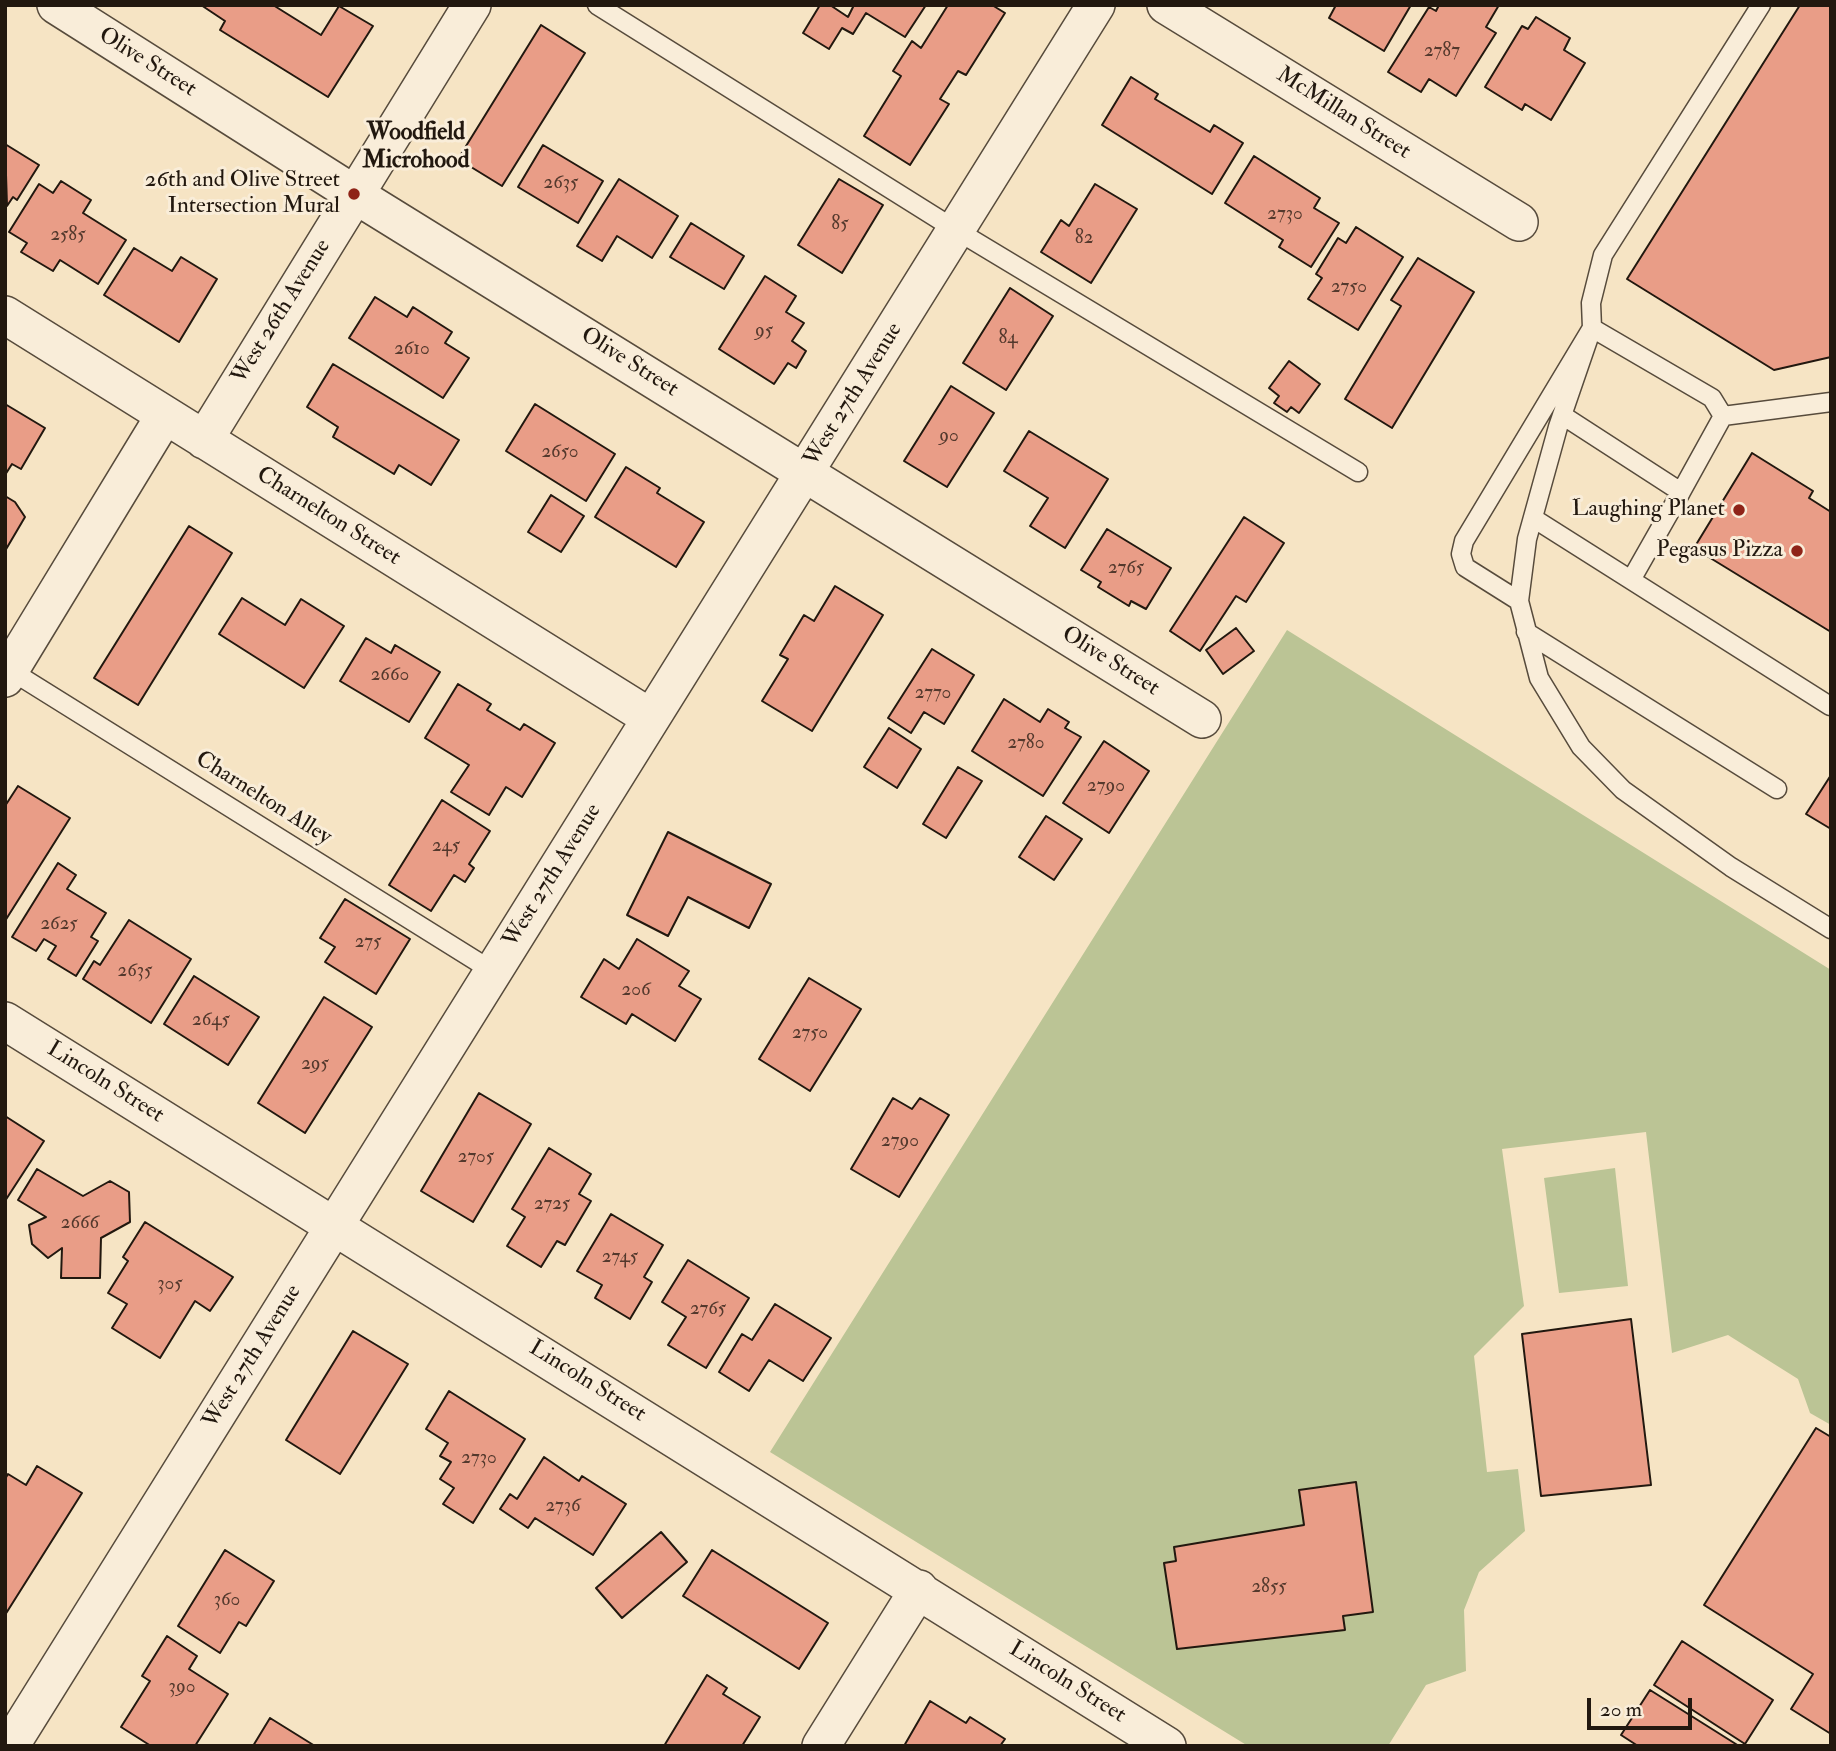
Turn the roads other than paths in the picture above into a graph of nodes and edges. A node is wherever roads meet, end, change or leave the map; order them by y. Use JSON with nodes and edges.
{"nodes":[{"id":1,"x":56,"y":5,"type":"edge"},
{"id":2,"x":472,"y":5,"type":"edge"},
{"id":3,"x":597,"y":5,"type":"edge"},
{"id":4,"x":1096,"y":5,"type":"edge"},
{"id":5,"x":1166,"y":5,"type":"edge"},
{"id":6,"x":1761,"y":5,"type":"edge"},
{"id":7,"x":354,"y":194,"type":"junction"},
{"id":8,"x":1519,"y":222,"type":"dead end"},
{"id":9,"x":956,"y":230,"type":"junction"},
{"id":10,"x":5,"y":315,"type":"edge"},
{"id":11,"x":1592,"y":328,"type":"junction"},
{"id":12,"x":1831,"y":402,"type":"edge"},
{"id":13,"x":165,"y":415,"type":"junction"},
{"id":14,"x":1562,"y":415,"type":"junction"},
{"id":15,"x":1723,"y":416,"type":"junction"},
{"id":16,"x":204,"y":440,"type":"junction"},
{"id":17,"x":806,"y":472,"type":"junction"},
{"id":18,"x":1358,"y":472,"type":"dead end"},
{"id":19,"x":1681,"y":492,"type":"junction"},
{"id":20,"x":1533,"y":519,"type":"junction"},
{"id":21,"x":1631,"y":580,"type":"junction"},
{"id":22,"x":1519,"y":600,"type":"junction"},
{"id":23,"x":1526,"y":632,"type":"junction"},
{"id":24,"x":7,"y":672,"type":"edge"},
{"id":25,"x":1830,"y":706,"type":"edge"},
{"id":26,"x":651,"y":718,"type":"junction"},
{"id":27,"x":1202,"y":719,"type":"dead end"},
{"id":28,"x":1777,"y":789,"type":"dead end"},
{"id":29,"x":1831,"y":929,"type":"edge"},
{"id":30,"x":494,"y":972,"type":"junction"},
{"id":31,"x":5,"y":1021,"type":"edge"},
{"id":32,"x":335,"y":1226,"type":"junction"},
{"id":33,"x":919,"y":1589,"type":"junction"},
{"id":34,"x":18,"y":1737,"type":"edge"},
{"id":35,"x":821,"y":1746,"type":"edge"},
{"id":36,"x":1167,"y":1746,"type":"edge"}],
"edges":[{"from":1,"to":7,"type":"street","name":"Olive Street"},
{"from":2,"to":7,"type":"street","name":"West 26th Avenue"},
{"from":3,"to":9,"type":"lane"},
{"from":4,"to":9,"type":"street","name":"West 27th Avenue"},
{"from":5,"to":8,"type":"street","name":"McMillan Street"},
{"from":6,"to":11,"type":"lane"},
{"from":7,"to":16,"type":"street","name":"West 26th Avenue"},
{"from":7,"to":17,"type":"street","name":"Olive Street"},
{"from":9,"to":17,"type":"street","name":"West 27th Avenue"},
{"from":9,"to":18,"type":"lane"},
{"from":10,"to":13,"type":"street","name":"Charnelton Street"},
{"from":11,"to":14,"type":"lane"},
{"from":11,"to":15,"type":"lane"},
{"from":11,"to":22,"type":"lane"},
{"from":12,"to":15,"type":"lane"},
{"from":13,"to":16,"type":"street","name":"Charnelton Street"},
{"from":13,"to":24,"type":"street"},
{"from":14,"to":19,"type":"lane"},
{"from":14,"to":20,"type":"lane"},
{"from":15,"to":19,"type":"lane"},
{"from":16,"to":26,"type":"street","name":"Charnelton Street"},
{"from":17,"to":26,"type":"street","name":"West 27th Avenue"},
{"from":17,"to":27,"type":"street","name":"Olive Street"},
{"from":19,"to":21,"type":"lane"},
{"from":20,"to":21,"type":"lane"},
{"from":20,"to":22,"type":"lane"},
{"from":21,"to":25,"type":"lane"},
{"from":22,"to":23,"type":"lane"},
{"from":23,"to":28,"type":"lane"},
{"from":23,"to":29,"type":"lane"},
{"from":24,"to":30,"type":"lane","name":"Charnelton Alley"},
{"from":26,"to":30,"type":"street","name":"West 27th Avenue"},
{"from":30,"to":32,"type":"street","name":"West 27th Avenue"},
{"from":31,"to":32,"type":"street","name":"Lincoln Street"},
{"from":32,"to":33,"type":"street","name":"Lincoln Street"},
{"from":32,"to":34,"type":"street","name":"West 27th Avenue"},
{"from":33,"to":35,"type":"street"},
{"from":33,"to":36,"type":"street","name":"Lincoln Street"}]}
